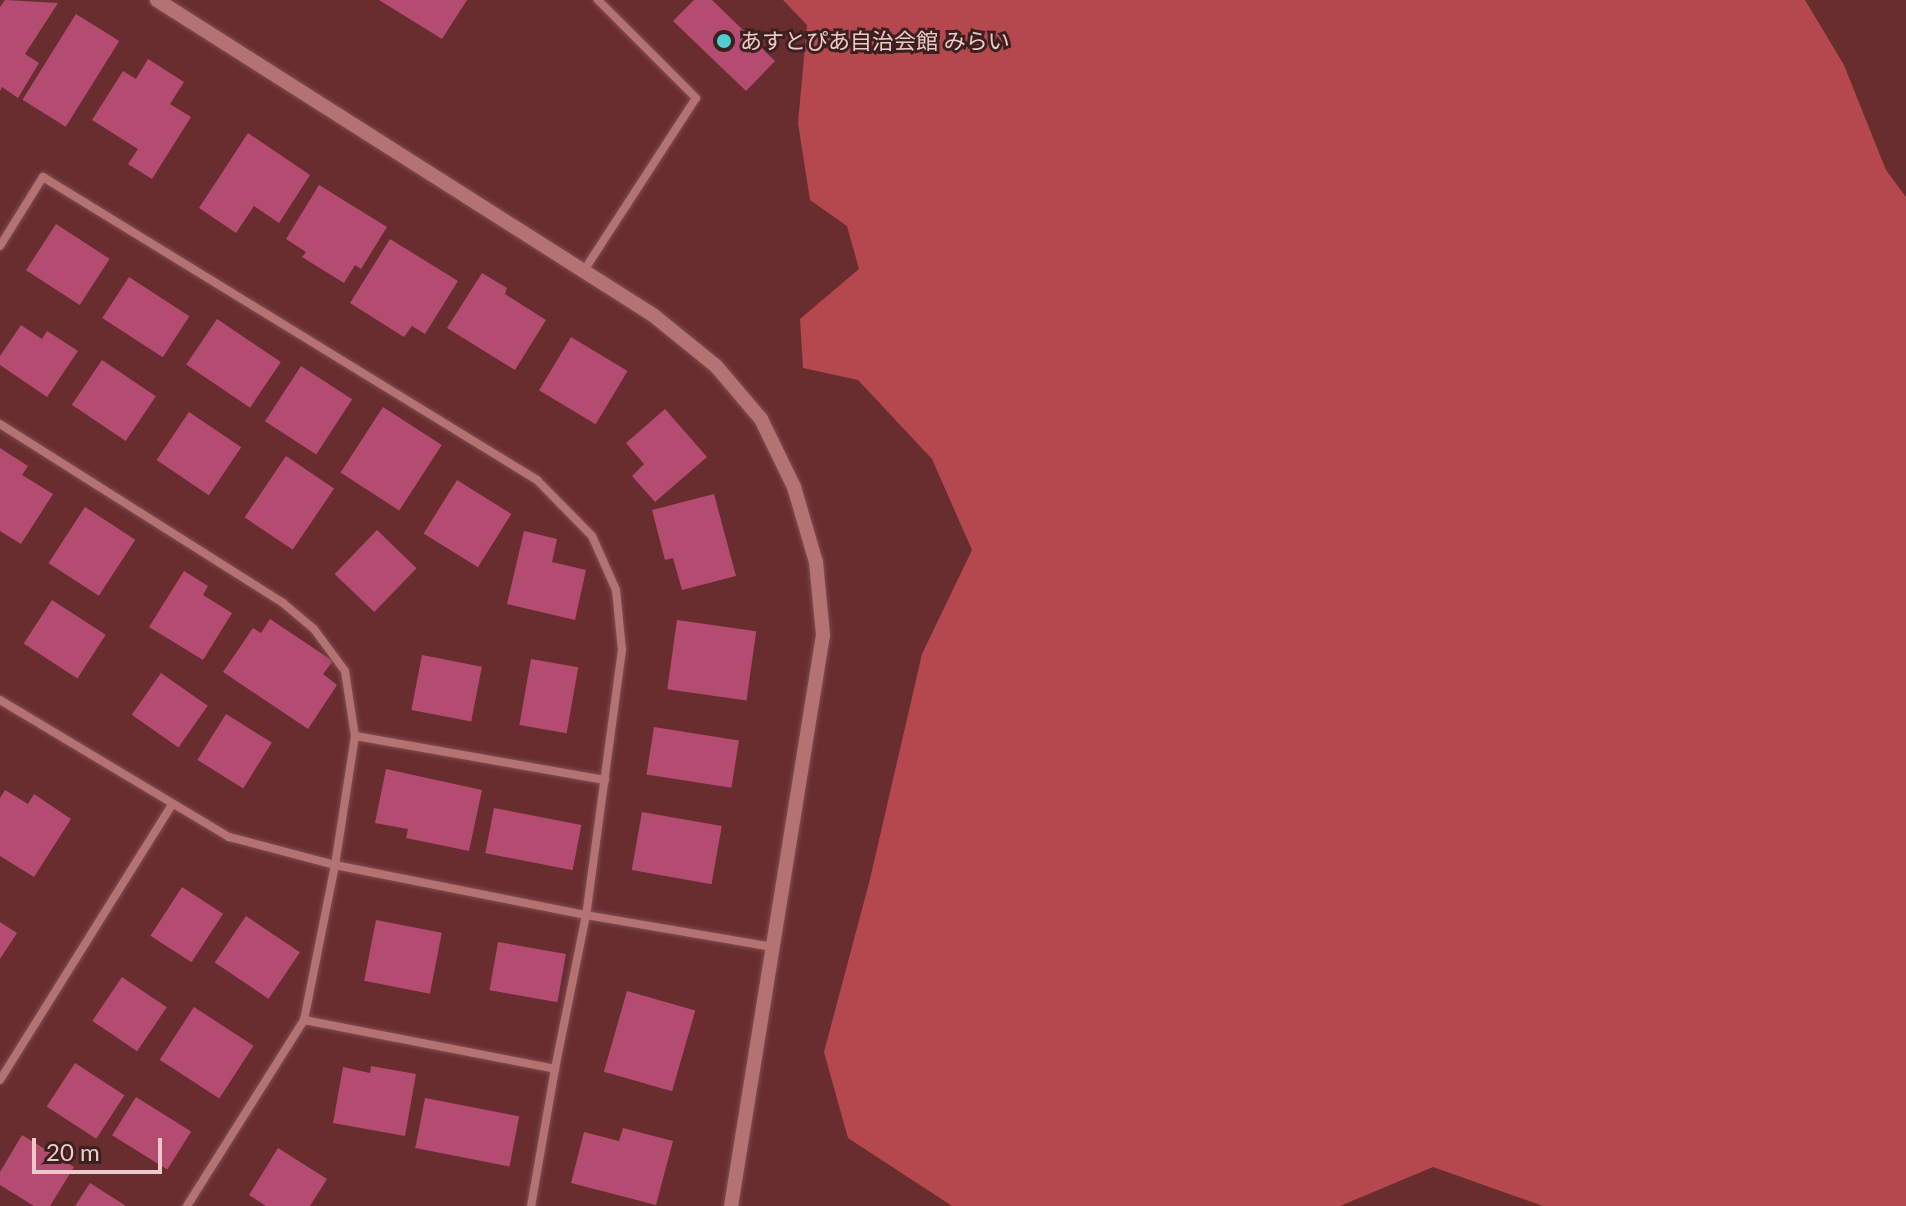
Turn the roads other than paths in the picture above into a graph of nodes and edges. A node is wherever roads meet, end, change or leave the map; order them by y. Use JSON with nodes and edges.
{"nodes":[{"id":1,"x":157,"y":0,"type":"edge"},
{"id":2,"x":598,"y":0,"type":"edge"},
{"id":3,"x":0,"y":246,"type":"edge"},
{"id":4,"x":583,"y":272,"type":"junction"},
{"id":5,"x":0,"y":424,"type":"edge"},
{"id":6,"x":0,"y":700,"type":"edge"},
{"id":7,"x":355,"y":736,"type":"junction"},
{"id":8,"x":605,"y":780,"type":"junction"},
{"id":9,"x":172,"y":805,"type":"junction"},
{"id":10,"x":335,"y":865,"type":"junction"},
{"id":11,"x":586,"y":915,"type":"junction"},
{"id":12,"x":773,"y":947,"type":"junction"},
{"id":13,"x":304,"y":1020,"type":"junction"},
{"id":14,"x":555,"y":1069,"type":"junction"},
{"id":15,"x":0,"y":1080,"type":"edge"},
{"id":16,"x":187,"y":1206,"type":"edge"},
{"id":17,"x":531,"y":1206,"type":"edge"},
{"id":18,"x":731,"y":1206,"type":"edge"}],
"edges":[{"from":1,"to":4,"type":"street"},
{"from":2,"to":4,"type":"street"},
{"from":3,"to":8,"type":"street"},
{"from":4,"to":12,"type":"street"},
{"from":5,"to":7,"type":"street"},
{"from":6,"to":9,"type":"street"},
{"from":7,"to":8,"type":"street"},
{"from":7,"to":10,"type":"street"},
{"from":8,"to":11,"type":"street"},
{"from":9,"to":10,"type":"street"},
{"from":9,"to":15,"type":"street"},
{"from":10,"to":11,"type":"street"},
{"from":10,"to":13,"type":"street"},
{"from":11,"to":12,"type":"street"},
{"from":11,"to":14,"type":"street"},
{"from":12,"to":18,"type":"street"},
{"from":13,"to":14,"type":"street"},
{"from":13,"to":16,"type":"street"},
{"from":14,"to":17,"type":"street"}]}
